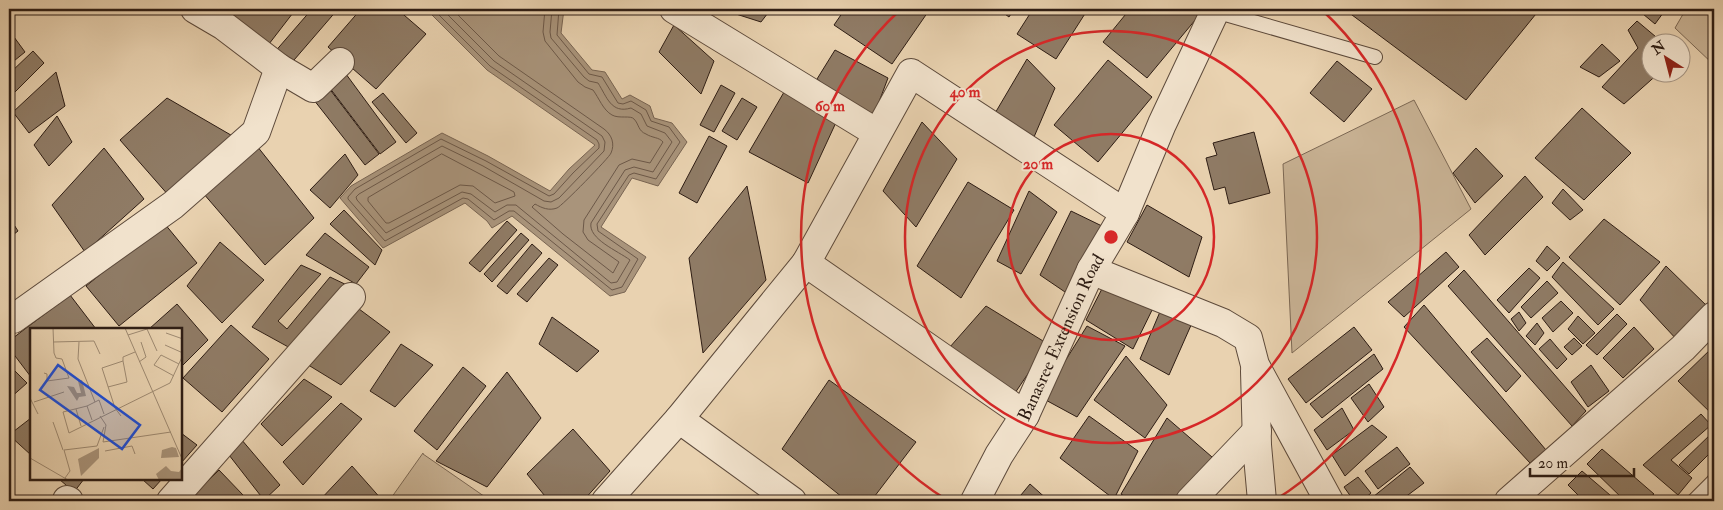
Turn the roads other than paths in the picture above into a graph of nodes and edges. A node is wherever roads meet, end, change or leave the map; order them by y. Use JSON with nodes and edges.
{"nodes":[{"id":1,"x":195,"y":9,"type":"edge"},
{"id":2,"x":674,"y":9,"type":"edge"},
{"id":3,"x":1214,"y":10,"type":"edge"},
{"id":4,"x":1375,"y":57,"type":"dead end"},
{"id":5,"x":340,"y":62,"type":"dead end"},
{"id":6,"x":278,"y":68,"type":"junction"},
{"id":7,"x":877,"y":133,"type":"junction"},
{"id":8,"x":1125,"y":213,"type":"junction"},
{"id":9,"x":806,"y":263,"type":"junction"},
{"id":10,"x":1091,"y":270,"type":"junction"},
{"id":11,"x":351,"y":297,"type":"dead end"},
{"id":12,"x":9,"y":315,"type":"edge"},
{"id":13,"x":1714,"y":316,"type":"edge"},
{"id":14,"x":1255,"y":365,"type":"junction"},
{"id":15,"x":1025,"y":415,"type":"junction"},
{"id":16,"x":678,"y":419,"type":"junction"},
{"id":17,"x":1257,"y":430,"type":"junction"},
{"id":18,"x":1714,"y":481,"type":"edge"},
{"id":19,"x":171,"y":501,"type":"edge"},
{"id":20,"x":606,"y":501,"type":"edge"},
{"id":21,"x":792,"y":501,"type":"edge"},
{"id":22,"x":975,"y":501,"type":"edge"},
{"id":23,"x":1190,"y":501,"type":"edge"},
{"id":24,"x":1262,"y":501,"type":"edge"},
{"id":25,"x":1329,"y":501,"type":"edge"},
{"id":26,"x":1509,"y":501,"type":"edge"},
{"id":27,"x":1694,"y":501,"type":"edge"}],
"edges":[{"from":1,"to":6,"type":"street"},
{"from":2,"to":7,"type":"street"},
{"from":3,"to":4,"type":"lane"},
{"from":3,"to":8,"type":"street","name":"Banasree Extension Road"},
{"from":5,"to":6,"type":"street"},
{"from":6,"to":12,"type":"street"},
{"from":7,"to":8,"type":"street"},
{"from":7,"to":9,"type":"street"},
{"from":8,"to":10,"type":"street","name":"Banasree Extension Road"},
{"from":9,"to":15,"type":"street"},
{"from":9,"to":16,"type":"street"},
{"from":10,"to":14,"type":"street"},
{"from":10,"to":15,"type":"street","name":"Banasree Extension Road"},
{"from":11,"to":19,"type":"street"},
{"from":13,"to":26,"type":"street"},
{"from":14,"to":17,"type":"street"},
{"from":14,"to":25,"type":"street"},
{"from":15,"to":22,"type":"street","name":"Banasree Extension Road"},
{"from":16,"to":20,"type":"street"},
{"from":16,"to":21,"type":"street"},
{"from":17,"to":23,"type":"street"},
{"from":17,"to":24,"type":"street"},
{"from":18,"to":27,"type":"lane"}]}
